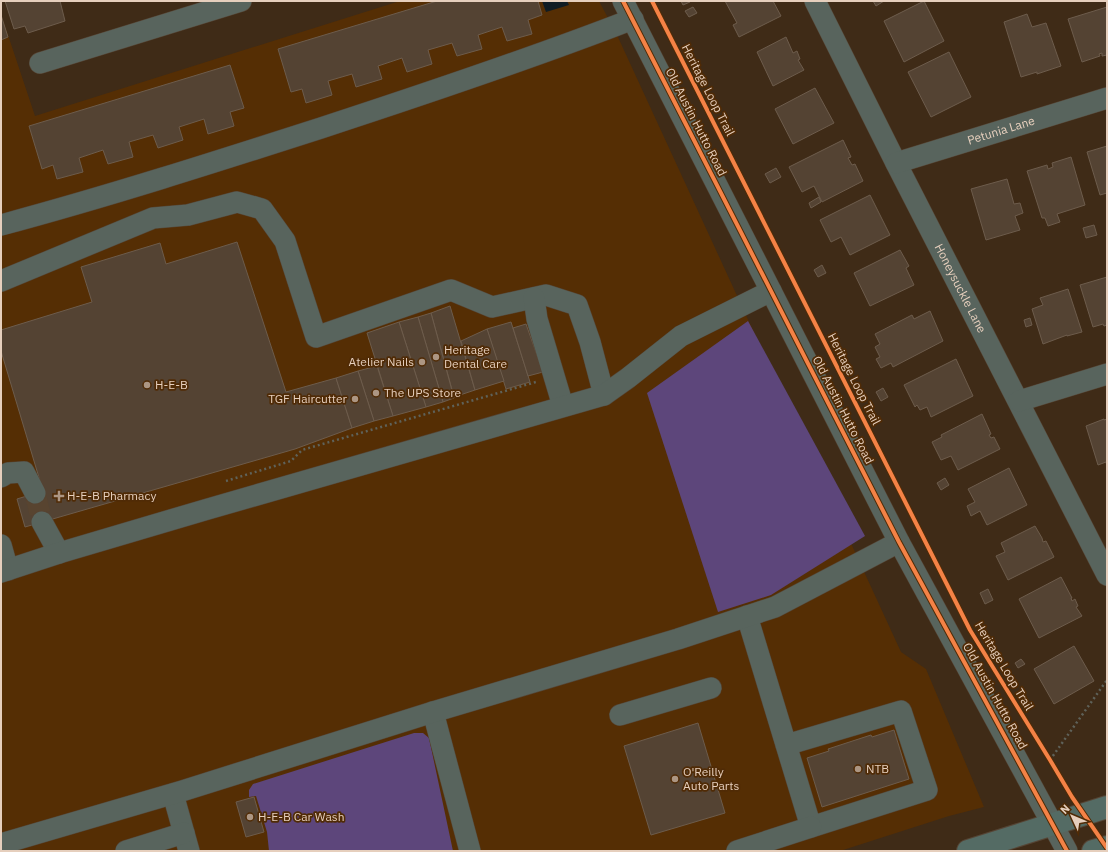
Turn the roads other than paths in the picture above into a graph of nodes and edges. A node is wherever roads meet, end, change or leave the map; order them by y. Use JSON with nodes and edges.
{"nodes":[{"id":1,"x":241,"y":1,"type":"edge"},
{"id":2,"x":623,"y":1,"type":"edge"},
{"id":3,"x":815,"y":1,"type":"edge"},
{"id":4,"x":633,"y":19,"type":"junction"},
{"id":5,"x":40,"y":63,"type":"dead end"},
{"id":6,"x":1107,"y":98,"type":"edge"},
{"id":7,"x":896,"y":163,"type":"junction"},
{"id":8,"x":1,"y":224,"type":"edge"},
{"id":9,"x":1,"y":281,"type":"edge"},
{"id":10,"x":771,"y":291,"type":"junction"},
{"id":11,"x":534,"y":298,"type":"junction"},
{"id":12,"x":1107,"y":374,"type":"edge"},
{"id":13,"x":604,"y":395,"type":"junction"},
{"id":14,"x":1019,"y":401,"type":"junction"},
{"id":15,"x":563,"y":406,"type":"junction"},
{"id":16,"x":1,"y":477,"type":"edge"},
{"id":17,"x":35,"y":493,"type":"tunnel mouth"},
{"id":18,"x":42,"y":522,"type":"tunnel mouth"},
{"id":19,"x":899,"y":542,"type":"junction"},
{"id":20,"x":1,"y":545,"type":"edge"},
{"id":21,"x":59,"y":553,"type":"junction"},
{"id":22,"x":5,"y":571,"type":"edge"},
{"id":23,"x":1107,"y":575,"type":"edge"},
{"id":24,"x":747,"y":616,"type":"junction"},
{"id":25,"x":711,"y":688,"type":"dead end"},
{"id":26,"x":433,"y":712,"type":"junction"},
{"id":27,"x":620,"y":715,"type":"dead end"},
{"id":28,"x":786,"y":746,"type":"junction"},
{"id":29,"x":173,"y":794,"type":"junction"},
{"id":30,"x":1107,"y":807,"type":"edge"},
{"id":31,"x":1053,"y":824,"type":"junction"},
{"id":32,"x":811,"y":827,"type":"junction"},
{"id":33,"x":187,"y":842,"type":"edge"},
{"id":34,"x":38,"y":843,"type":"edge"},
{"id":35,"x":1,"y":844,"type":"edge"},
{"id":36,"x":1107,"y":846,"type":"edge"},
{"id":37,"x":126,"y":851,"type":"edge"},
{"id":38,"x":470,"y":851,"type":"edge"},
{"id":39,"x":738,"y":851,"type":"edge"},
{"id":40,"x":968,"y":851,"type":"edge"},
{"id":41,"x":1068,"y":851,"type":"edge"},
{"id":42,"x":1093,"y":851,"type":"edge"}],
"edges":[{"from":1,"to":5,"type":"street"},
{"from":2,"to":4,"type":"street","name":"Old Austin Hutto Road"},
{"from":3,"to":7,"type":"street","name":"Honeysuckle Lane"},
{"from":4,"to":8,"type":"street"},
{"from":4,"to":10,"type":"street","name":"Old Austin Hutto Road"},
{"from":6,"to":7,"type":"street","name":"Petunia Lane"},
{"from":7,"to":14,"type":"street","name":"Honeysuckle Lane"},
{"from":9,"to":11,"type":"street"},
{"from":10,"to":13,"type":"street"},
{"from":10,"to":19,"type":"street","name":"Old Austin Hutto Road"},
{"from":11,"to":13,"type":"street"},
{"from":11,"to":15,"type":"street"},
{"from":12,"to":14,"type":"street"},
{"from":13,"to":15,"type":"street"},
{"from":14,"to":23,"type":"street","name":"Honeysuckle Lane"},
{"from":15,"to":21,"type":"street"},
{"from":16,"to":17,"type":"street"},
{"from":18,"to":21,"type":"street"},
{"from":19,"to":24,"type":"street"},
{"from":19,"to":31,"type":"street","name":"Old Austin Hutto Road"},
{"from":20,"to":22,"type":"street"},
{"from":21,"to":22,"type":"street"},
{"from":24,"to":26,"type":"street"},
{"from":24,"to":28,"type":"street"},
{"from":25,"to":27,"type":"street"},
{"from":26,"to":29,"type":"street"},
{"from":26,"to":38,"type":"street"},
{"from":28,"to":32,"type":"street"},
{"from":28,"to":32,"type":"street"},
{"from":29,"to":33,"type":"street"},
{"from":29,"to":34,"type":"street"},
{"from":30,"to":31,"type":"main road"},
{"from":31,"to":40,"type":"main road"},
{"from":31,"to":41,"type":"street","name":"Old Austin Hutto Road"},
{"from":32,"to":39,"type":"street"},
{"from":33,"to":37,"type":"street"},
{"from":34,"to":35,"type":"street"},
{"from":36,"to":42,"type":"main road"}]}
